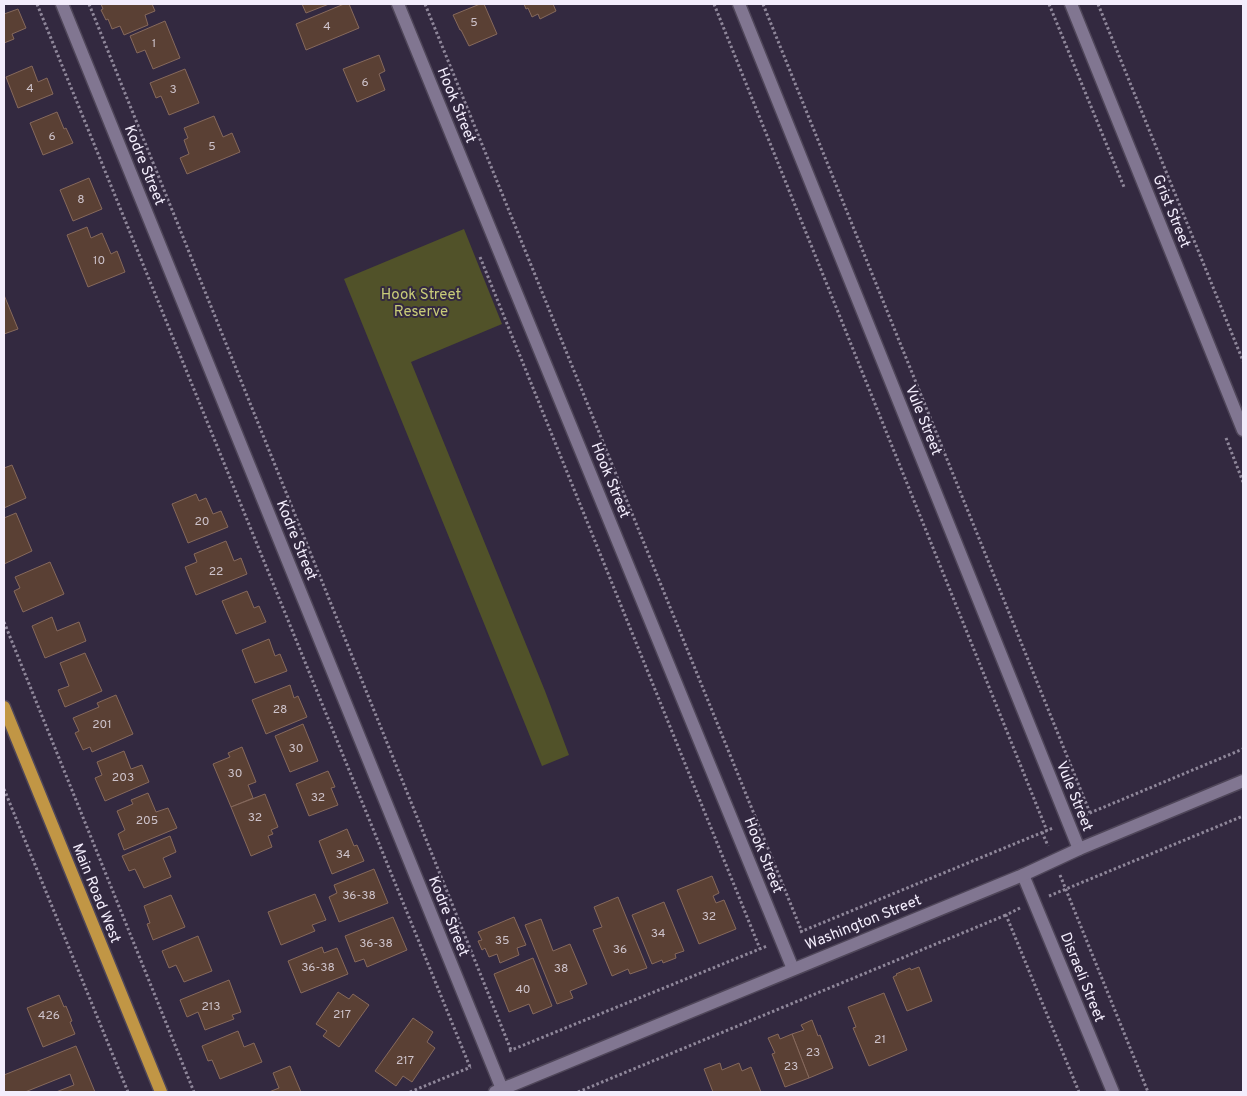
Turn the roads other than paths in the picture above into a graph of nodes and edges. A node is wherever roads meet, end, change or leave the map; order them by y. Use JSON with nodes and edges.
{"nodes":[{"id":1,"x":62,"y":4,"type":"edge"},
{"id":2,"x":398,"y":4,"type":"edge"},
{"id":3,"x":739,"y":4,"type":"edge"},
{"id":4,"x":1071,"y":4,"type":"edge"},
{"id":5,"x":1243,"y":430,"type":"edge"},
{"id":6,"x":4,"y":707,"type":"edge"},
{"id":7,"x":1243,"y":782,"type":"edge"},
{"id":8,"x":1079,"y":849,"type":"junction"},
{"id":9,"x":1022,"y":875,"type":"junction"},
{"id":10,"x":794,"y":968,"type":"junction"},
{"id":11,"x":498,"y":1091,"type":"edge"},
{"id":12,"x":160,"y":1092,"type":"edge"},
{"id":13,"x":1113,"y":1092,"type":"edge"}],
"edges":[{"from":1,"to":11,"type":"street","name":"Kodre Street"},
{"from":2,"to":10,"type":"street","name":"Hook Street"},
{"from":3,"to":8,"type":"street","name":"Vule Street"},
{"from":4,"to":5,"type":"street","name":"Grist Street"},
{"from":6,"to":12,"type":"main road","name":"Main Road West"},
{"from":7,"to":8,"type":"street","name":"Washington Street"},
{"from":8,"to":9,"type":"street","name":"Washington Street"},
{"from":9,"to":10,"type":"street","name":"Washington Street"},
{"from":9,"to":13,"type":"street","name":"Disraeli Street"},
{"from":10,"to":11,"type":"street","name":"Washington Street"}]}
